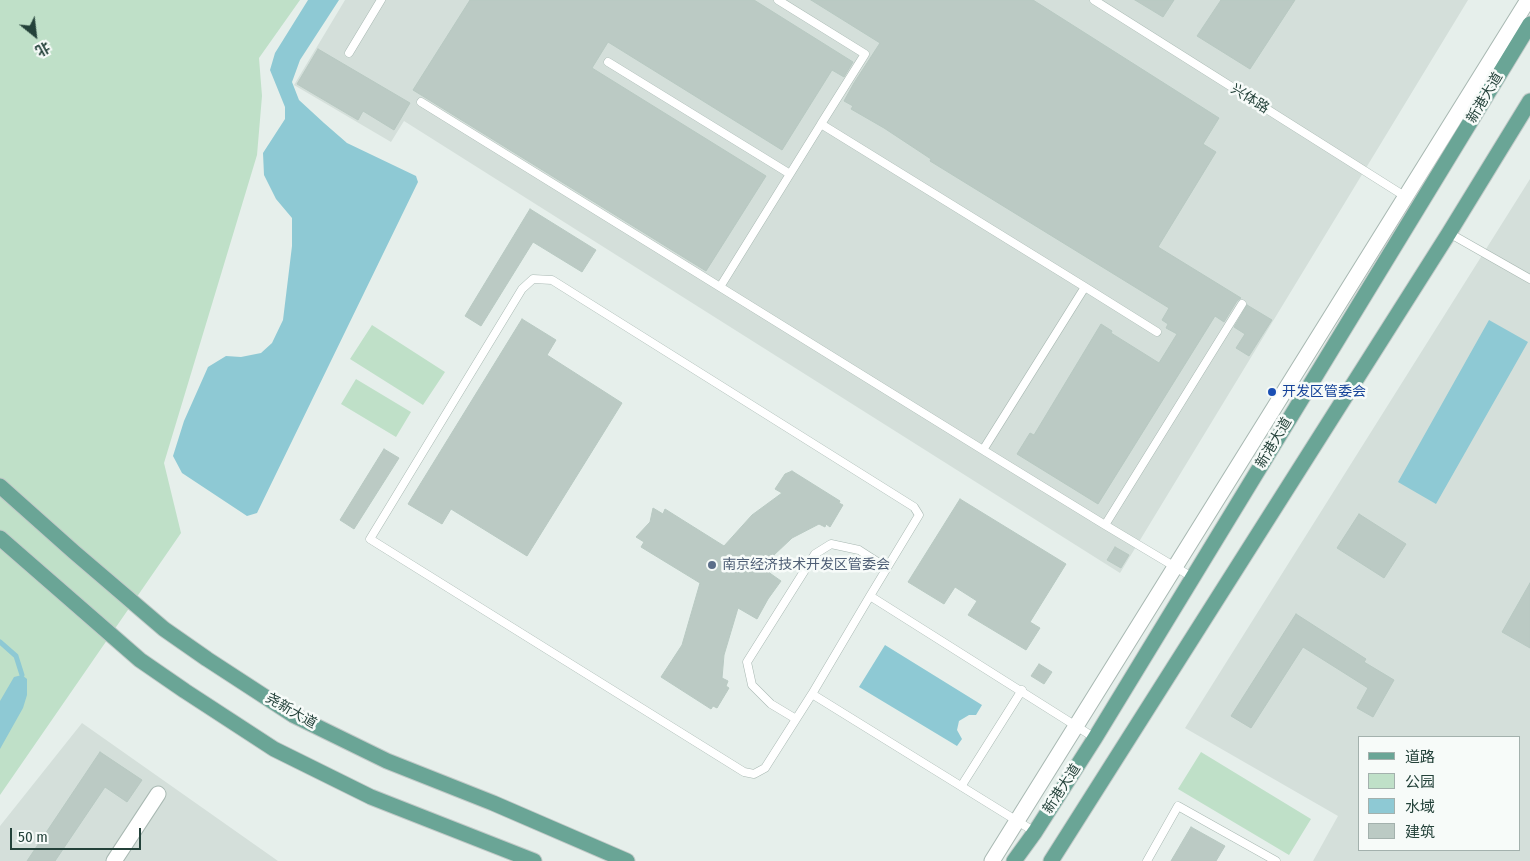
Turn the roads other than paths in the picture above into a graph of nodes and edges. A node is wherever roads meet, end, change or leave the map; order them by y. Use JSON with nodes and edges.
{"nodes":[{"id":1,"x":381,"y":0,"type":"edge"},
{"id":2,"x":778,"y":0,"type":"edge"},
{"id":3,"x":1094,"y":0,"type":"edge"},
{"id":4,"x":1528,"y":0,"type":"edge"},
{"id":5,"x":1530,"y":24,"type":"edge"},
{"id":6,"x":349,"y":53,"type":"dead end"},
{"id":7,"x":608,"y":62,"type":"dead end"},
{"id":8,"x":1530,"y":101,"type":"edge"},
{"id":9,"x":421,"y":102,"type":"dead end"},
{"id":10,"x":821,"y":124,"type":"junction"},
{"id":11,"x":790,"y":174,"type":"junction"},
{"id":12,"x":1406,"y":197,"type":"junction"},
{"id":13,"x":1449,"y":233,"type":"junction"},
{"id":14,"x":1530,"y":279,"type":"edge"},
{"id":15,"x":720,"y":287,"type":"junction"},
{"id":16,"x":1085,"y":287,"type":"junction"},
{"id":17,"x":1242,"y":304,"type":"dead end"},
{"id":18,"x":1157,"y":332,"type":"dead end"},
{"id":19,"x":983,"y":450,"type":"junction"},
{"id":20,"x":0,"y":486,"type":"edge"},
{"id":21,"x":1105,"y":525,"type":"junction"},
{"id":22,"x":0,"y":538,"type":"edge"},
{"id":23,"x":1175,"y":567,"type":"junction"},
{"id":24,"x":888,"y":568,"type":"junction"},
{"id":25,"x":1192,"y":577,"type":"junction"},
{"id":26,"x":870,"y":596,"type":"junction"},
{"id":27,"x":1022,"y":690,"type":"junction"},
{"id":28,"x":812,"y":694,"type":"junction"},
{"id":29,"x":796,"y":719,"type":"junction"},
{"id":30,"x":1077,"y":726,"type":"junction"},
{"id":31,"x":1095,"y":738,"type":"junction"},
{"id":32,"x":962,"y":785,"type":"junction"},
{"id":33,"x":158,"y":794,"type":"dead end"},
{"id":34,"x":1018,"y":820,"type":"junction"},
{"id":35,"x":1035,"y":832,"type":"junction"},
{"id":36,"x":114,"y":861,"type":"edge"},
{"id":37,"x":534,"y":861,"type":"edge"},
{"id":38,"x":627,"y":861,"type":"edge"},
{"id":39,"x":992,"y":861,"type":"edge"},
{"id":40,"x":1014,"y":861,"type":"edge"},
{"id":41,"x":1051,"y":861,"type":"edge"},
{"id":42,"x":1147,"y":861,"type":"edge"},
{"id":43,"x":1276,"y":861,"type":"edge"}],
"edges":[{"from":1,"to":6,"type":"lane"},
{"from":2,"to":10,"type":"lane"},
{"from":3,"to":12,"type":"lane","name":"兴体路"},
{"from":4,"to":12,"type":"street"},
{"from":5,"to":25,"type":"main road","name":"新港大道"},
{"from":7,"to":11,"type":"lane"},
{"from":8,"to":13,"type":"main road"},
{"from":9,"to":15,"type":"lane"},
{"from":10,"to":11,"type":"lane"},
{"from":10,"to":16,"type":"lane"},
{"from":11,"to":15,"type":"lane"},
{"from":12,"to":23,"type":"street"},
{"from":13,"to":14,"type":"lane"},
{"from":13,"to":41,"type":"main road"},
{"from":15,"to":19,"type":"lane"},
{"from":16,"to":18,"type":"lane"},
{"from":16,"to":19,"type":"lane"},
{"from":17,"to":21,"type":"lane"},
{"from":19,"to":21,"type":"lane"},
{"from":20,"to":38,"type":"main road","name":"尧新大道"},
{"from":21,"to":23,"type":"lane"},
{"from":22,"to":37,"type":"main road"},
{"from":23,"to":25,"type":"lane"},
{"from":23,"to":30,"type":"street"},
{"from":24,"to":26,"type":"lane"},
{"from":24,"to":29,"type":"lane"},
{"from":24,"to":29,"type":"lane"},
{"from":25,"to":31,"type":"main road","name":"新港大道"},
{"from":26,"to":27,"type":"lane"},
{"from":26,"to":28,"type":"lane"},
{"from":27,"to":30,"type":"lane"},
{"from":27,"to":32,"type":"lane"},
{"from":28,"to":29,"type":"lane"},
{"from":28,"to":32,"type":"lane"},
{"from":30,"to":31,"type":"lane"},
{"from":30,"to":34,"type":"street"},
{"from":31,"to":35,"type":"main road","name":"新港大道"},
{"from":32,"to":34,"type":"lane"},
{"from":33,"to":36,"type":"street"},
{"from":34,"to":35,"type":"lane"},
{"from":34,"to":39,"type":"street"},
{"from":35,"to":40,"type":"main road","name":"新港大道"},
{"from":42,"to":43,"type":"lane"}]}
